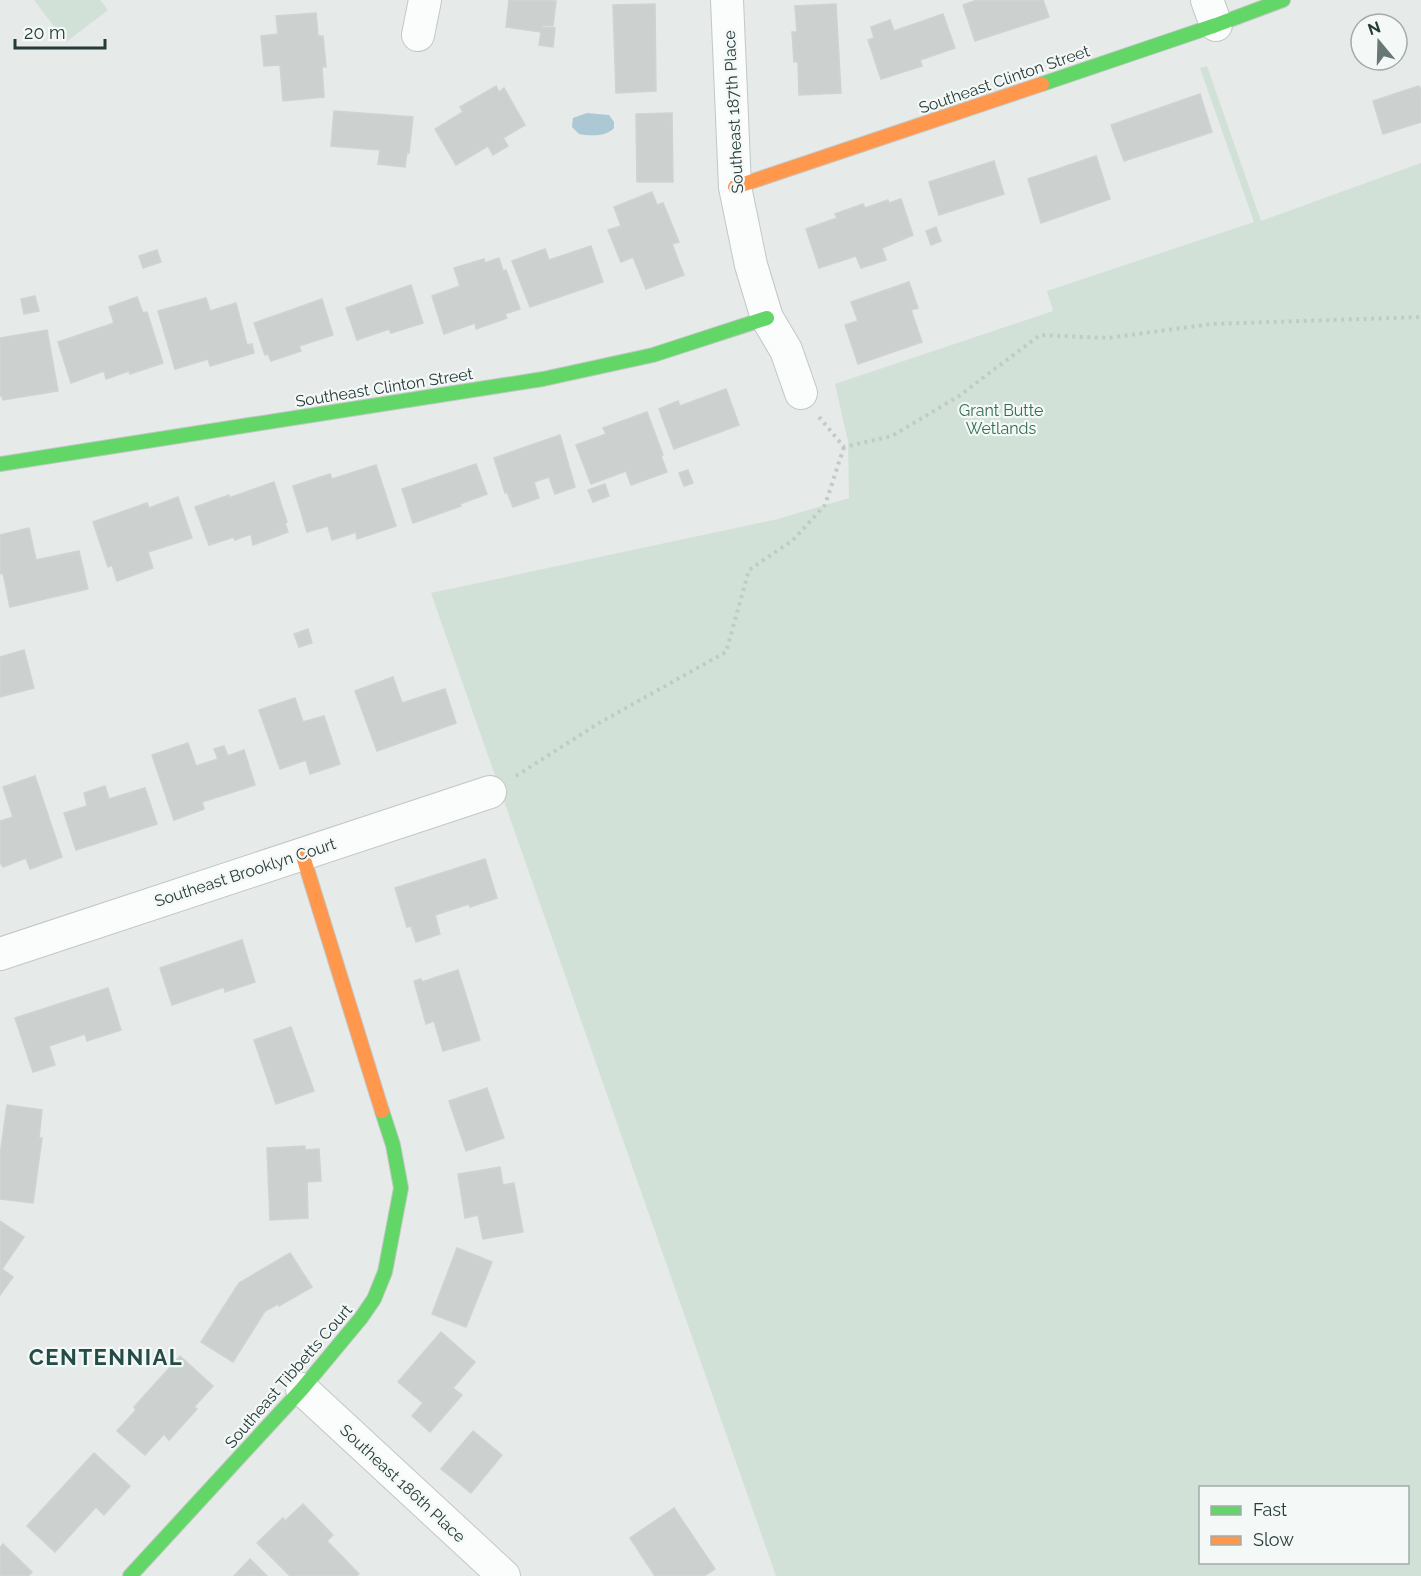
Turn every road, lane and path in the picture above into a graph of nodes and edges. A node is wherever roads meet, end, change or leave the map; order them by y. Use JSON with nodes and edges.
{"nodes":[{"id":1,"x":425,"y":0,"type":"edge"},
{"id":2,"x":727,"y":0,"type":"edge"},
{"id":3,"x":1283,"y":0,"type":"edge"},
{"id":4,"x":1211,"y":13,"type":"edge"},
{"id":5,"x":418,"y":35,"type":"dead end"},
{"id":6,"x":735,"y":188,"type":"junction"},
{"id":7,"x":1421,"y":317,"type":"edge"},
{"id":8,"x":767,"y":318,"type":"junction"},
{"id":9,"x":801,"y":393,"type":"joint"},
{"id":10,"x":844,"y":447,"type":"junction"},
{"id":11,"x":0,"y":464,"type":"edge"},
{"id":12,"x":490,"y":792,"type":"joint"},
{"id":13,"x":302,"y":853,"type":"junction"},
{"id":14,"x":0,"y":954,"type":"edge"},
{"id":15,"x":302,"y":1389,"type":"junction"},
{"id":16,"x":130,"y":1576,"type":"edge"},
{"id":17,"x":504,"y":1576,"type":"edge"}],
"edges":[{"from":1,"to":5,"type":"street"},
{"from":2,"to":6,"type":"street","name":"Southeast 187th Place"},
{"from":3,"to":4,"type":"street","name":"Southeast Clinton Street"},
{"from":4,"to":6,"type":"street","name":"Southeast Clinton Street"},
{"from":6,"to":8,"type":"street","name":"Southeast 187th Place"},
{"from":7,"to":10,"type":"path"},
{"from":8,"to":9,"type":"street","name":"Southeast 187th Place"},
{"from":8,"to":11,"type":"street","name":"Southeast Clinton Street"},
{"from":9,"to":10,"type":"path"},
{"from":10,"to":12,"type":"path"},
{"from":12,"to":13,"type":"street","name":"Southeast Brooklyn Court"},
{"from":13,"to":14,"type":"street","name":"Southeast Brooklyn Court"},
{"from":13,"to":15,"type":"street","name":"Southeast Tibbetts Court"},
{"from":15,"to":16,"type":"street","name":"Southeast Tibbetts Court"},
{"from":15,"to":17,"type":"street","name":"Southeast 186th Place"}]}
